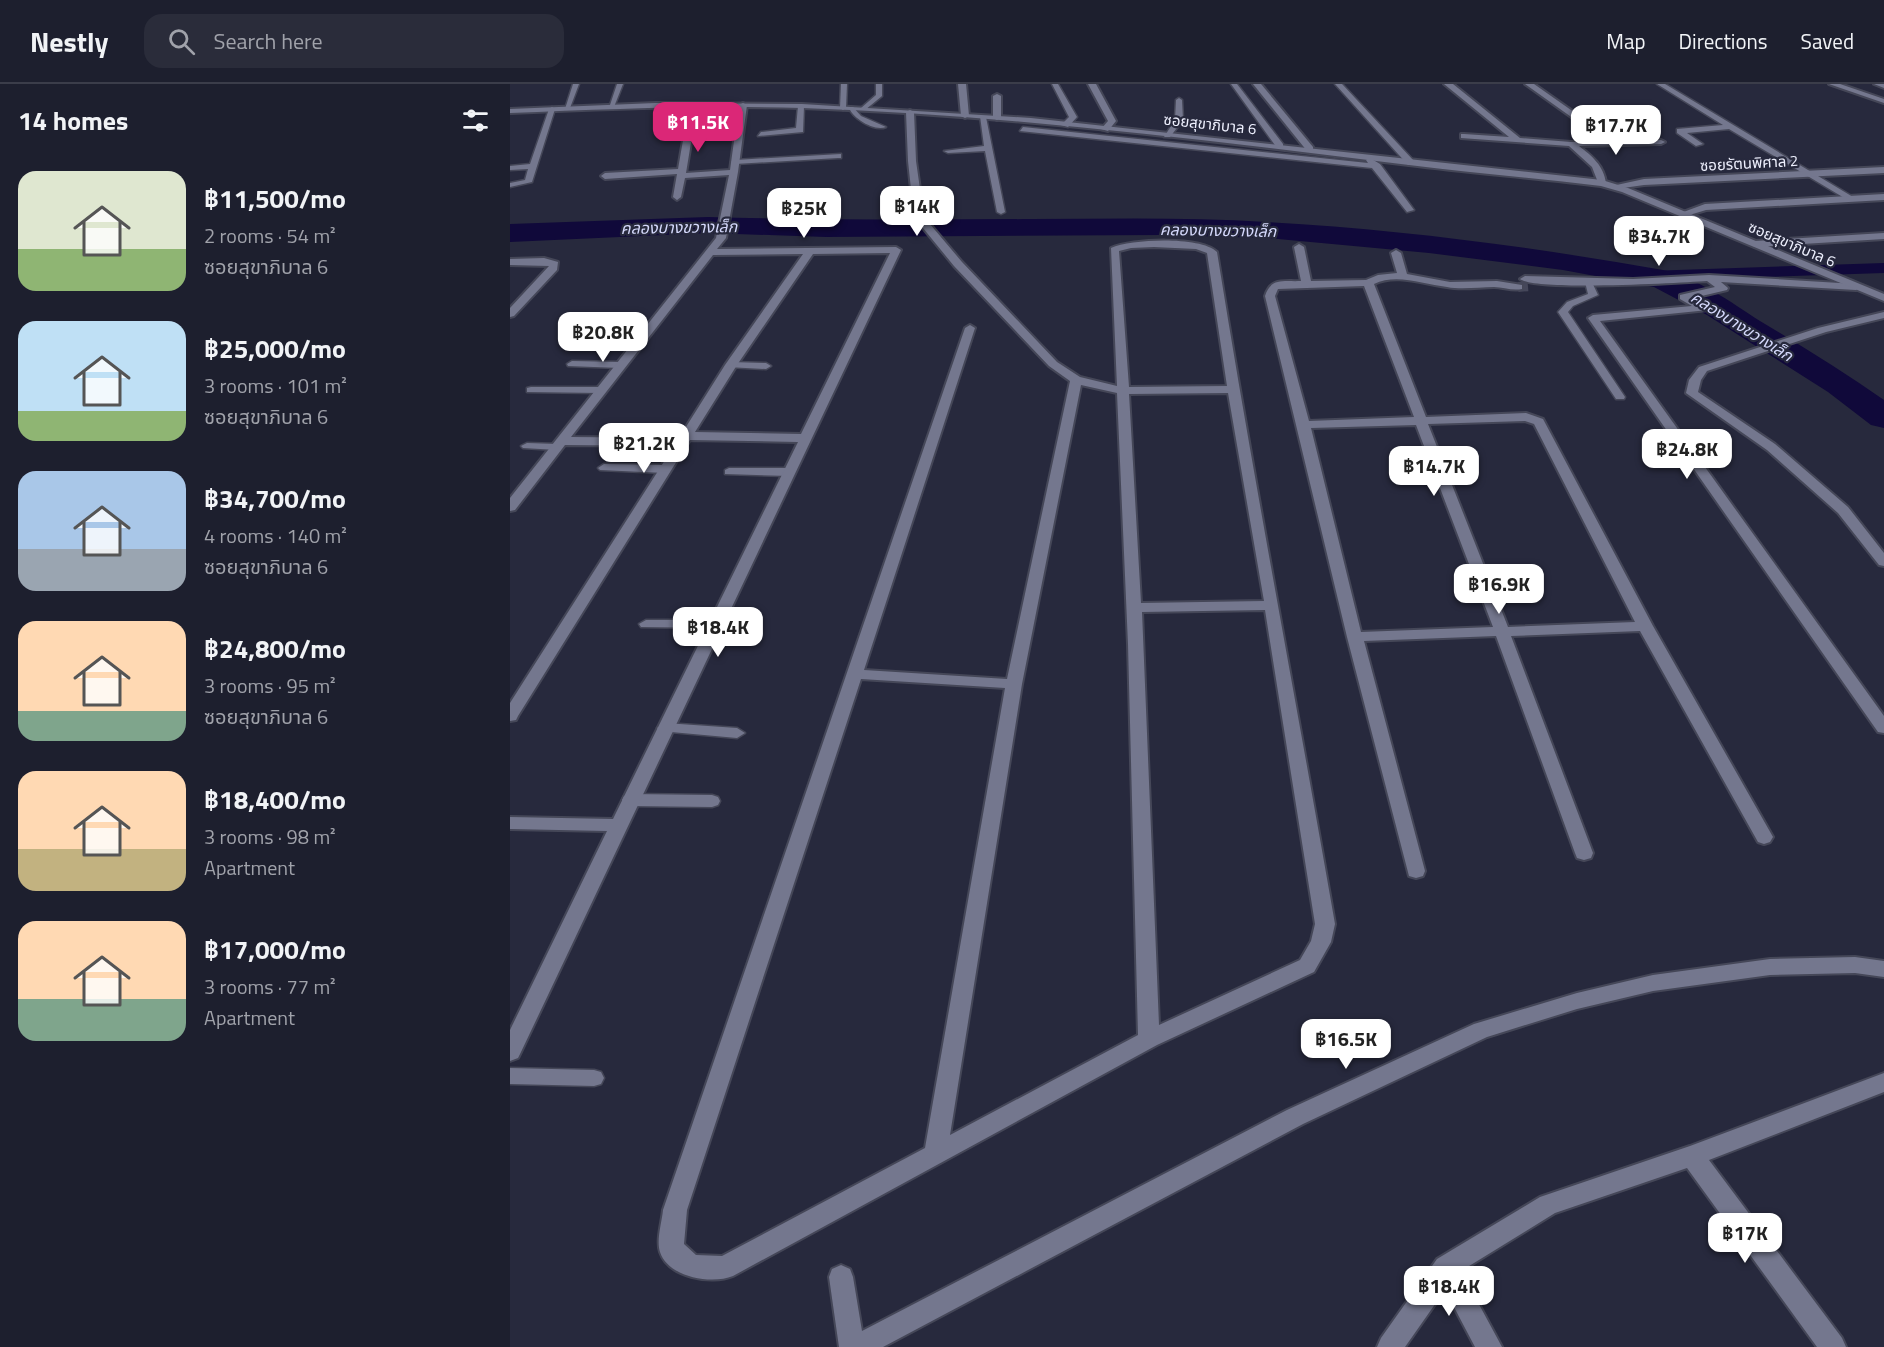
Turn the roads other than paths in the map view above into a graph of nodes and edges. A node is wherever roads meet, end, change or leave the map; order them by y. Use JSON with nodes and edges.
{"nodes":[{"id":1,"x":576,"y":84,"type":"edge"},
{"id":2,"x":620,"y":84,"type":"edge"},
{"id":3,"x":844,"y":84,"type":"edge"},
{"id":4,"x":879,"y":84,"type":"edge"},
{"id":5,"x":962,"y":84,"type":"edge"},
{"id":6,"x":1055,"y":84,"type":"edge"},
{"id":7,"x":1092,"y":84,"type":"edge"},
{"id":8,"x":1234,"y":84,"type":"edge"},
{"id":9,"x":1257,"y":84,"type":"edge"},
{"id":10,"x":1338,"y":84,"type":"edge"},
{"id":11,"x":1448,"y":84,"type":"edge"},
{"id":12,"x":1529,"y":84,"type":"edge"},
{"id":13,"x":1660,"y":84,"type":"edge"},
{"id":14,"x":1833,"y":84,"type":"edge"},
{"id":15,"x":1878,"y":84,"type":"edge"},
{"id":16,"x":1884,"y":86,"type":"edge"},
{"id":17,"x":997,"y":96,"type":"dead end"},
{"id":18,"x":1179,"y":100,"type":"dead end"},
{"id":19,"x":1884,"y":101,"type":"edge"},
{"id":20,"x":743,"y":105,"type":"junction"},
{"id":21,"x":693,"y":106,"type":"junction"},
{"id":22,"x":801,"y":106,"type":"junction"},
{"id":23,"x":611,"y":107,"type":"junction"},
{"id":24,"x":567,"y":108,"type":"junction"},
{"id":25,"x":847,"y":108,"type":"junction"},
{"id":26,"x":552,"y":109,"type":"junction"},
{"id":27,"x":863,"y":109,"type":"junction"},
{"id":28,"x":510,"y":111,"type":"edge"},
{"id":29,"x":910,"y":112,"type":"junction"},
{"id":30,"x":965,"y":116,"type":"junction"},
{"id":31,"x":982,"y":117,"type":"junction"},
{"id":32,"x":997,"y":118,"type":"junction"},
{"id":33,"x":1065,"y":125,"type":"junction"},
{"id":34,"x":1733,"y":126,"type":"junction"},
{"id":35,"x":882,"y":127,"type":"dead end"},
{"id":36,"x":1023,"y":129,"type":"dead end"},
{"id":37,"x":1105,"y":129,"type":"junction"},
{"id":38,"x":761,"y":134,"type":"dead end"},
{"id":39,"x":1167,"y":135,"type":"junction"},
{"id":40,"x":1464,"y":136,"type":"dead end"},
{"id":41,"x":1517,"y":139,"type":"junction"},
{"id":42,"x":1661,"y":142,"type":"dead end"},
{"id":43,"x":1613,"y":143,"type":"junction"},
{"id":44,"x":1571,"y":144,"type":"junction"},
{"id":45,"x":1699,"y":144,"type":"dead end"},
{"id":46,"x":1280,"y":146,"type":"junction"},
{"id":47,"x":989,"y":148,"type":"junction"},
{"id":48,"x":1310,"y":149,"type":"junction"},
{"id":49,"x":948,"y":151,"type":"dead end"},
{"id":50,"x":838,"y":156,"type":"dead end"},
{"id":51,"x":1366,"y":156,"type":"junction"},
{"id":52,"x":1411,"y":163,"type":"junction"},
{"id":53,"x":534,"y":166,"type":"junction"},
{"id":54,"x":1377,"y":166,"type":"junction"},
{"id":55,"x":735,"y":167,"type":"junction"},
{"id":56,"x":510,"y":168,"type":"edge"},
{"id":57,"x":1884,"y":170,"type":"edge"},
{"id":58,"x":1811,"y":173,"type":"junction"},
{"id":59,"x":681,"y":174,"type":"junction"},
{"id":60,"x":605,"y":176,"type":"dead end"},
{"id":61,"x":1602,"y":183,"type":"junction"},
{"id":62,"x":510,"y":186,"type":"edge"},
{"id":63,"x":1616,"y":186,"type":"junction"},
{"id":64,"x":677,"y":197,"type":"dead end"},
{"id":65,"x":1849,"y":197,"type":"junction"},
{"id":66,"x":1884,"y":197,"type":"edge"},
{"id":67,"x":1410,"y":210,"type":"dead end"},
{"id":68,"x":1001,"y":212,"type":"dead end"},
{"id":69,"x":1683,"y":214,"type":"junction"},
{"id":70,"x":1884,"y":236,"type":"edge"},
{"id":71,"x":1755,"y":244,"type":"junction"},
{"id":72,"x":1299,"y":247,"type":"dead end"},
{"id":73,"x":711,"y":252,"type":"junction"},
{"id":74,"x":809,"y":253,"type":"junction"},
{"id":75,"x":1396,"y":253,"type":"dead end"},
{"id":76,"x":510,"y":262,"type":"edge"},
{"id":77,"x":1403,"y":276,"type":"junction"},
{"id":78,"x":1709,"y":278,"type":"junction"},
{"id":79,"x":1587,"y":280,"type":"junction"},
{"id":80,"x":1368,"y":283,"type":"junction"},
{"id":81,"x":1307,"y":284,"type":"junction"},
{"id":82,"x":1851,"y":285,"type":"junction"},
{"id":83,"x":1884,"y":298,"type":"edge"},
{"id":84,"x":510,"y":314,"type":"edge"},
{"id":85,"x":1884,"y":315,"type":"edge"},
{"id":86,"x":970,"y":328,"type":"dead end"},
{"id":87,"x":572,"y":364,"type":"dead end"},
{"id":88,"x":620,"y":365,"type":"junction"},
{"id":89,"x":731,"y":365,"type":"junction"},
{"id":90,"x":766,"y":366,"type":"dead end"},
{"id":91,"x":1076,"y":380,"type":"junction"},
{"id":92,"x":1233,"y":389,"type":"junction"},
{"id":93,"x":531,"y":390,"type":"dead end"},
{"id":94,"x":600,"y":390,"type":"junction"},
{"id":95,"x":1124,"y":391,"type":"junction"},
{"id":96,"x":1620,"y":397,"type":"dead end"},
{"id":97,"x":1421,"y":422,"type":"junction"},
{"id":98,"x":1304,"y":425,"type":"junction"},
{"id":99,"x":806,"y":438,"type":"junction"},
{"id":100,"x":683,"y":439,"type":"junction"},
{"id":101,"x":559,"y":444,"type":"junction"},
{"id":102,"x":527,"y":446,"type":"dead end"},
{"id":103,"x":604,"y":468,"type":"dead end"},
{"id":104,"x":665,"y":469,"type":"junction"},
{"id":105,"x":729,"y":472,"type":"dead end"},
{"id":106,"x":789,"y":472,"type":"junction"},
{"id":107,"x":517,"y":489,"type":"edge"},
{"id":108,"x":510,"y":507,"type":"edge"},
{"id":109,"x":1884,"y":562,"type":"edge"},
{"id":110,"x":1272,"y":605,"type":"junction"},
{"id":111,"x":1136,"y":608,"type":"junction"},
{"id":112,"x":646,"y":624,"type":"dead end"},
{"id":113,"x":716,"y":624,"type":"junction"},
{"id":114,"x":1645,"y":626,"type":"junction"},
{"id":115,"x":1502,"y":631,"type":"junction"},
{"id":116,"x":1355,"y":637,"type":"junction"},
{"id":117,"x":856,"y":674,"type":"junction"},
{"id":118,"x":1014,"y":684,"type":"junction"},
{"id":119,"x":511,"y":712,"type":"edge"},
{"id":120,"x":665,"y":728,"type":"junction"},
{"id":121,"x":1884,"y":728,"type":"edge"},
{"id":122,"x":737,"y":733,"type":"dead end"},
{"id":123,"x":630,"y":800,"type":"junction"},
{"id":124,"x":712,"y":801,"type":"dead end"},
{"id":125,"x":510,"y":823,"type":"edge"},
{"id":126,"x":619,"y":825,"type":"junction"},
{"id":127,"x":1764,"y":837,"type":"dead end"},
{"id":128,"x":1584,"y":853,"type":"dead end"},
{"id":129,"x":1416,"y":871,"type":"dead end"},
{"id":130,"x":1884,"y":969,"type":"edge"},
{"id":131,"x":1149,"y":1039,"type":"junction"},
{"id":132,"x":510,"y":1052,"type":"edge"},
{"id":133,"x":510,"y":1076,"type":"edge"},
{"id":134,"x":594,"y":1078,"type":"dead end"},
{"id":135,"x":1884,"y":1082,"type":"edge"},
{"id":136,"x":935,"y":1156,"type":"junction"},
{"id":137,"x":1692,"y":1156,"type":"junction"},
{"id":138,"x":1446,"y":1267,"type":"junction"},
{"id":139,"x":842,"y":1277,"type":"dead end"},
{"id":140,"x":852,"y":1347,"type":"edge"},
{"id":141,"x":857,"y":1347,"type":"edge"},
{"id":142,"x":1390,"y":1347,"type":"edge"},
{"id":143,"x":1489,"y":1347,"type":"edge"},
{"id":144,"x":1833,"y":1347,"type":"edge"}],
"edges":[{"from":1,"to":24,"type":"lane"},
{"from":2,"to":23,"type":"lane"},
{"from":3,"to":25,"type":"lane"},
{"from":4,"to":27,"type":"lane"},
{"from":5,"to":30,"type":"street"},
{"from":6,"to":33,"type":"lane"},
{"from":7,"to":37,"type":"street"},
{"from":8,"to":46,"type":"lane"},
{"from":9,"to":48,"type":"street"},
{"from":10,"to":52,"type":"lane"},
{"from":11,"to":41,"type":"street"},
{"from":12,"to":43,"type":"street"},
{"from":13,"to":34,"type":"lane"},
{"from":14,"to":19,"type":"street"},
{"from":15,"to":16,"type":"street"},
{"from":17,"to":32,"type":"street"},
{"from":18,"to":39,"type":"lane"},
{"from":20,"to":21,"type":"street","name":"ซอยสุขาภิบาล 6"},
{"from":20,"to":22,"type":"street","name":"ซอยสุขาภิบาล 6"},
{"from":20,"to":55,"type":"street"},
{"from":21,"to":23,"type":"street","name":"ซอยสุขาภิบาล 6"},
{"from":21,"to":59,"type":"street"},
{"from":22,"to":25,"type":"street","name":"ซอยสุขาภิบาล 6"},
{"from":22,"to":38,"type":"lane"},
{"from":23,"to":24,"type":"street","name":"ซอยสุขาภิบาล 6"},
{"from":24,"to":26,"type":"street","name":"ซอยสุขาภิบาล 6"},
{"from":25,"to":27,"type":"street","name":"ซอยสุขาภิบาล 6"},
{"from":25,"to":35,"type":"lane"},
{"from":26,"to":28,"type":"street","name":"ซอยสุขาภิบาล 6"},
{"from":26,"to":53,"type":"lane"},
{"from":27,"to":29,"type":"street","name":"ซอยสุขาภิบาล 6"},
{"from":29,"to":30,"type":"street","name":"ซอยสุขาภิบาล 6"},
{"from":29,"to":91,"type":"street"},
{"from":30,"to":31,"type":"street","name":"ซอยสุขาภิบาล 6"},
{"from":31,"to":32,"type":"street","name":"ซอยสุขาภิบาล 6"},
{"from":31,"to":47,"type":"lane"},
{"from":32,"to":33,"type":"street","name":"ซอยสุขาภิบาล 6"},
{"from":33,"to":37,"type":"street","name":"ซอยสุขาภิบาล 6"},
{"from":34,"to":45,"type":"lane"},
{"from":34,"to":58,"type":"lane"},
{"from":36,"to":54,"type":"lane"},
{"from":37,"to":39,"type":"street","name":"ซอยสุขาภิบาล 6"},
{"from":39,"to":46,"type":"street","name":"ซอยสุขาภิบาล 6"},
{"from":40,"to":41,"type":"street"},
{"from":41,"to":44,"type":"street"},
{"from":42,"to":43,"type":"street"},
{"from":43,"to":44,"type":"street"},
{"from":44,"to":61,"type":"street"},
{"from":46,"to":48,"type":"street","name":"ซอยสุขาภิบาล 6"},
{"from":47,"to":49,"type":"lane"},
{"from":47,"to":68,"type":"lane"},
{"from":48,"to":51,"type":"street","name":"ซอยสุขาภิบาล 6"},
{"from":50,"to":55,"type":"lane"},
{"from":51,"to":52,"type":"street","name":"ซอยสุขาภิบาล 6"},
{"from":51,"to":54,"type":"lane"},
{"from":52,"to":61,"type":"street","name":"ซอยสุขาภิบาล 6"},
{"from":53,"to":56,"type":"lane"},
{"from":53,"to":62,"type":"lane"},
{"from":54,"to":67,"type":"lane"},
{"from":55,"to":59,"type":"street"},
{"from":55,"to":73,"type":"street"},
{"from":57,"to":58,"type":"street","name":"ซอยรัตนพิศาล 2"},
{"from":58,"to":63,"type":"street","name":"ซอยรัตนพิศาล 2"},
{"from":58,"to":65,"type":"lane"},
{"from":59,"to":60,"type":"street"},
{"from":59,"to":64,"type":"street"},
{"from":61,"to":63,"type":"street","name":"ซอยสุขาภิบาล 6"},
{"from":63,"to":69,"type":"street","name":"ซอยสุขาภิบาล 6"},
{"from":65,"to":66,"type":"street"},
{"from":65,"to":69,"type":"street"},
{"from":69,"to":71,"type":"street","name":"ซอยสุขาภิบาล 6"},
{"from":70,"to":71,"type":"street"},
{"from":71,"to":82,"type":"street","name":"ซอยสุขาภิบาล 6"},
{"from":72,"to":81,"type":"street"},
{"from":73,"to":74,"type":"street"},
{"from":73,"to":88,"type":"street"},
{"from":74,"to":89,"type":"street"},
{"from":74,"to":99,"type":"street"},
{"from":75,"to":77,"type":"street"},
{"from":76,"to":84,"type":"street"},
{"from":77,"to":79,"type":"street"},
{"from":77,"to":80,"type":"street"},
{"from":78,"to":79,"type":"street"},
{"from":78,"to":82,"type":"street"},
{"from":78,"to":121,"type":"street"},
{"from":79,"to":96,"type":"lane"},
{"from":80,"to":81,"type":"street"},
{"from":80,"to":97,"type":"street"},
{"from":81,"to":98,"type":"street"},
{"from":82,"to":83,"type":"street","name":"ซอยสุขาภิบาล 6"},
{"from":85,"to":109,"type":"street"},
{"from":86,"to":117,"type":"street"},
{"from":87,"to":88,"type":"lane"},
{"from":88,"to":94,"type":"street"},
{"from":89,"to":90,"type":"lane"},
{"from":89,"to":100,"type":"street"},
{"from":91,"to":95,"type":"street"},
{"from":91,"to":118,"type":"street"},
{"from":92,"to":95,"type":"street"},
{"from":92,"to":95,"type":"street"},
{"from":92,"to":110,"type":"street"},
{"from":93,"to":94,"type":"lane"},
{"from":94,"to":101,"type":"street"},
{"from":95,"to":111,"type":"street"},
{"from":97,"to":98,"type":"street"},
{"from":97,"to":114,"type":"street"},
{"from":97,"to":115,"type":"street"},
{"from":98,"to":116,"type":"street"},
{"from":99,"to":100,"type":"street"},
{"from":99,"to":106,"type":"street"},
{"from":100,"to":101,"type":"street"},
{"from":100,"to":104,"type":"street"},
{"from":101,"to":102,"type":"lane"},
{"from":101,"to":107,"type":"street"},
{"from":103,"to":104,"type":"lane"},
{"from":104,"to":119,"type":"street"},
{"from":105,"to":106,"type":"lane"},
{"from":106,"to":113,"type":"street"},
{"from":107,"to":108,"type":"street"},
{"from":110,"to":111,"type":"street"},
{"from":110,"to":131,"type":"street"},
{"from":111,"to":131,"type":"street"},
{"from":112,"to":113,"type":"lane"},
{"from":113,"to":120,"type":"street"},
{"from":114,"to":115,"type":"street"},
{"from":114,"to":127,"type":"street"},
{"from":115,"to":116,"type":"street"},
{"from":115,"to":128,"type":"street"},
{"from":116,"to":129,"type":"street"},
{"from":117,"to":118,"type":"street"},
{"from":117,"to":136,"type":"street"},
{"from":118,"to":136,"type":"street"},
{"from":120,"to":122,"type":"lane"},
{"from":120,"to":123,"type":"street"},
{"from":123,"to":124,"type":"lane"},
{"from":123,"to":126,"type":"street"},
{"from":125,"to":126,"type":"street"},
{"from":126,"to":132,"type":"street"},
{"from":130,"to":141,"type":"street"},
{"from":131,"to":136,"type":"street"},
{"from":133,"to":134,"type":"lane"},
{"from":135,"to":137,"type":"street"},
{"from":137,"to":138,"type":"street"},
{"from":137,"to":144,"type":"street"},
{"from":138,"to":142,"type":"street"},
{"from":138,"to":143,"type":"street"},
{"from":139,"to":140,"type":"street"}]}
